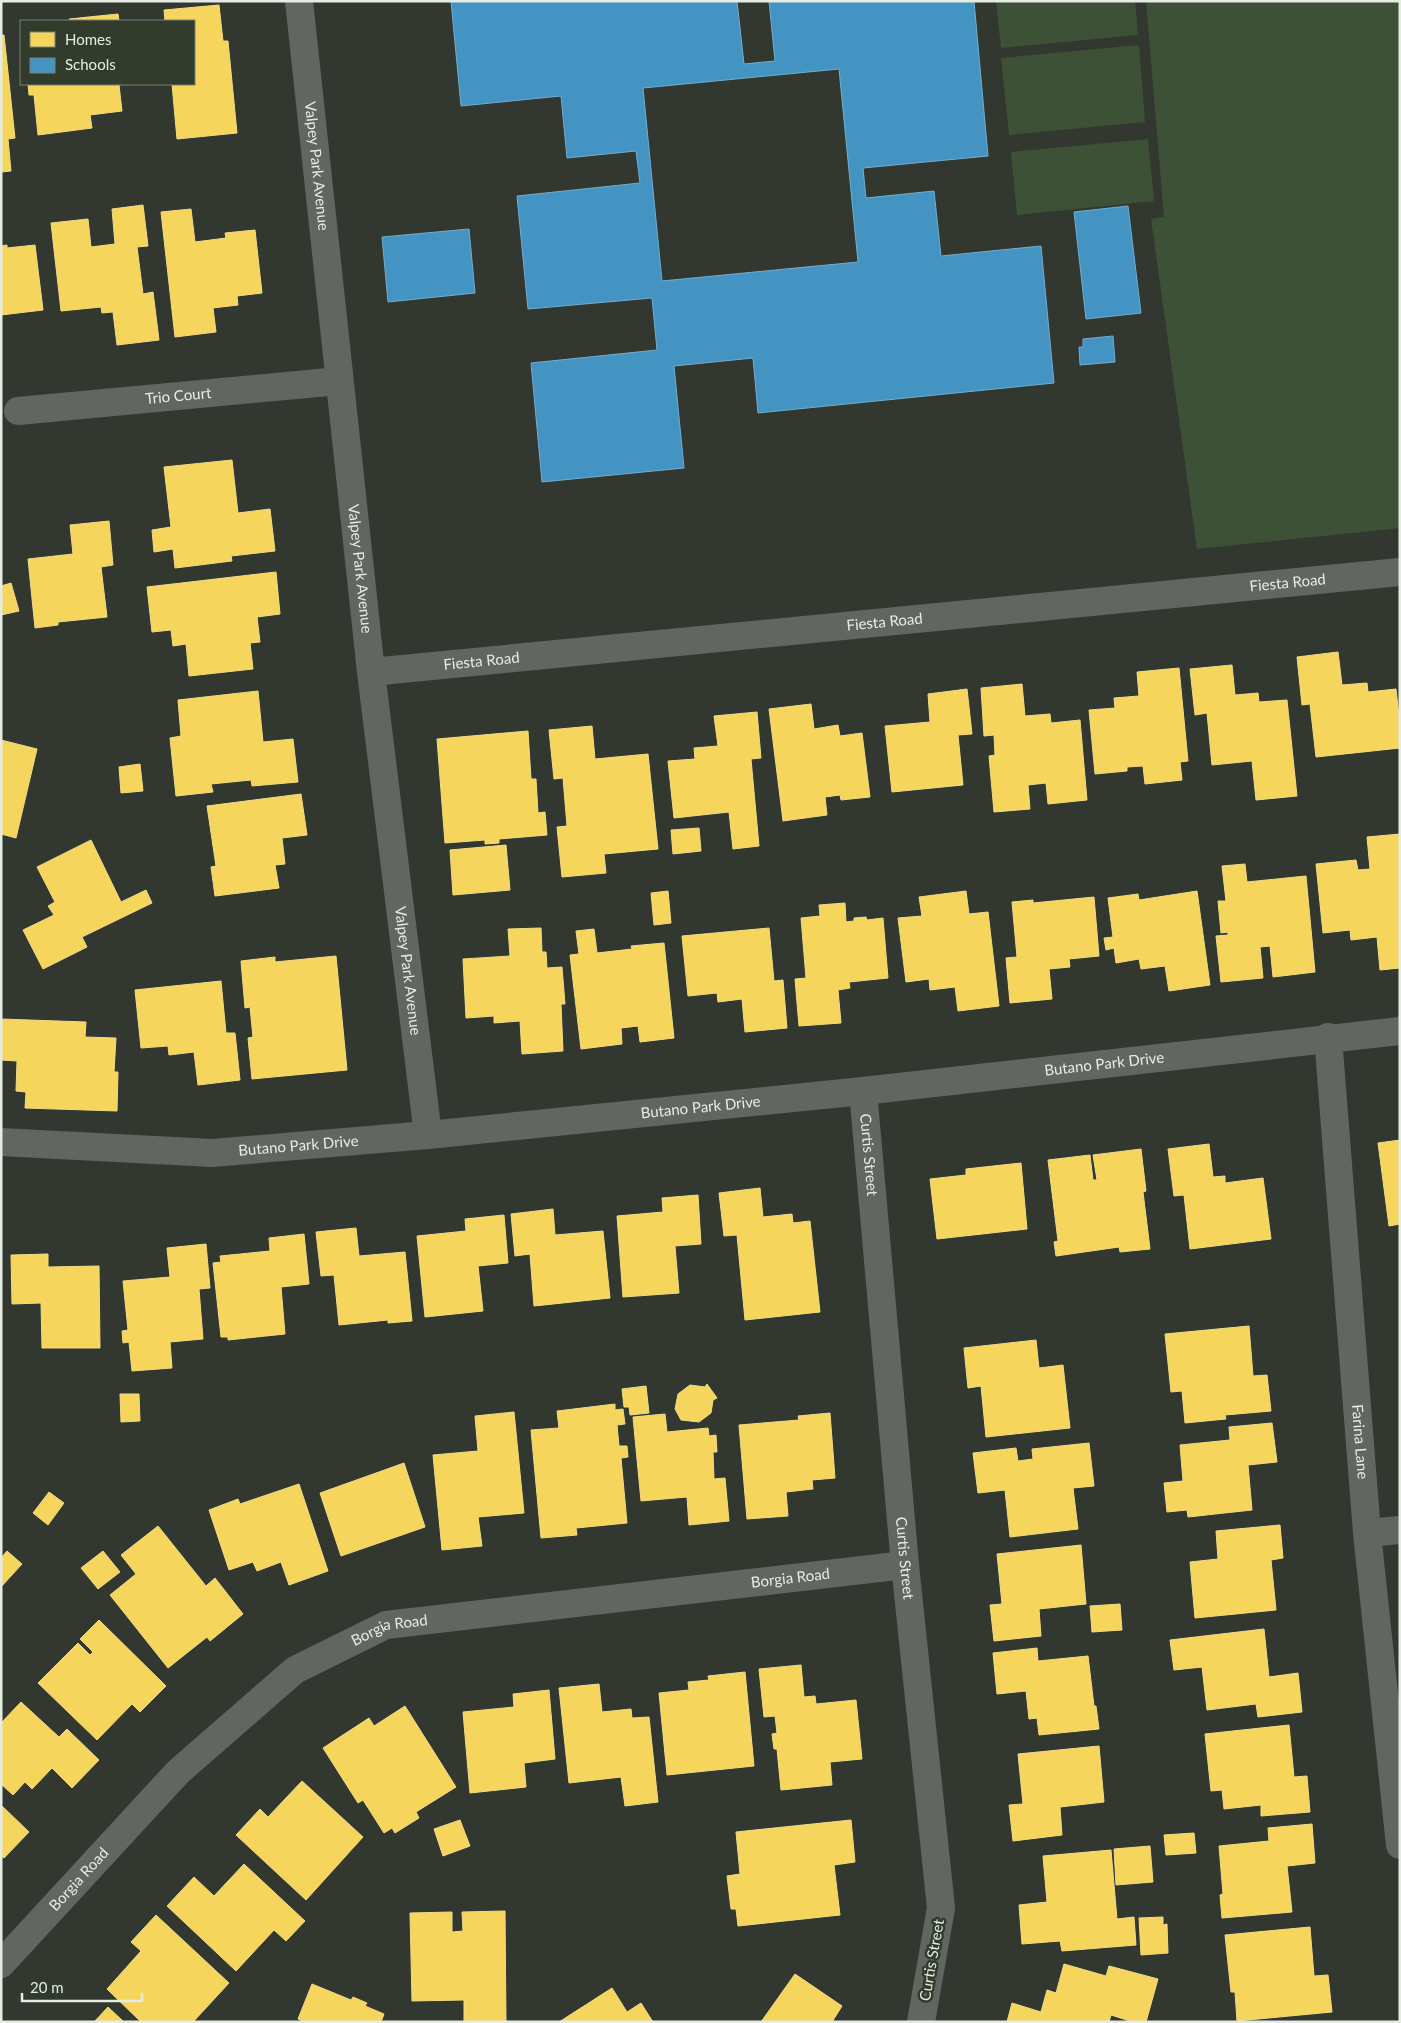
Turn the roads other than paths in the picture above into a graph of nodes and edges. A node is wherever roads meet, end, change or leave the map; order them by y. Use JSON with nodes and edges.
{"nodes":[{"id":1,"x":299,"y":1,"type":"edge"},
{"id":2,"x":340,"y":381,"type":"junction"},
{"id":3,"x":18,"y":411,"type":"dead end"},
{"id":4,"x":1400,"y":572,"type":"edge"},
{"id":5,"x":370,"y":672,"type":"junction"},
{"id":6,"x":1400,"y":1031,"type":"edge"},
{"id":7,"x":1328,"y":1038,"type":"junction"},
{"id":8,"x":863,"y":1092,"type":"junction"},
{"id":9,"x":428,"y":1135,"type":"junction"},
{"id":10,"x":1,"y":1142,"type":"edge"},
{"id":11,"x":1400,"y":1530,"type":"edge"},
{"id":12,"x":1367,"y":1533,"type":"junction"},
{"id":13,"x":905,"y":1565,"type":"junction"},
{"id":14,"x":1400,"y":1845,"type":"edge"},
{"id":15,"x":1,"y":1964,"type":"edge"},
{"id":16,"x":921,"y":2022,"type":"edge"}],
"edges":[{"from":1,"to":2,"type":"street","name":"Valpey Park Avenue"},
{"from":2,"to":3,"type":"street","name":"Trio Court"},
{"from":2,"to":5,"type":"street","name":"Valpey Park Avenue"},
{"from":4,"to":5,"type":"street","name":"Fiesta Road"},
{"from":5,"to":9,"type":"street","name":"Valpey Park Avenue"},
{"from":6,"to":7,"type":"street","name":"Butano Park Drive"},
{"from":7,"to":8,"type":"street","name":"Butano Park Drive"},
{"from":7,"to":12,"type":"street","name":"Farina Lane"},
{"from":8,"to":9,"type":"street","name":"Butano Park Drive"},
{"from":8,"to":13,"type":"street","name":"Curtis Street"},
{"from":9,"to":10,"type":"street","name":"Butano Park Drive"},
{"from":11,"to":12,"type":"street"},
{"from":12,"to":14,"type":"street","name":"Farina Lane"},
{"from":13,"to":15,"type":"street","name":"Borgia Road"},
{"from":13,"to":16,"type":"street","name":"Curtis Street"}]}
